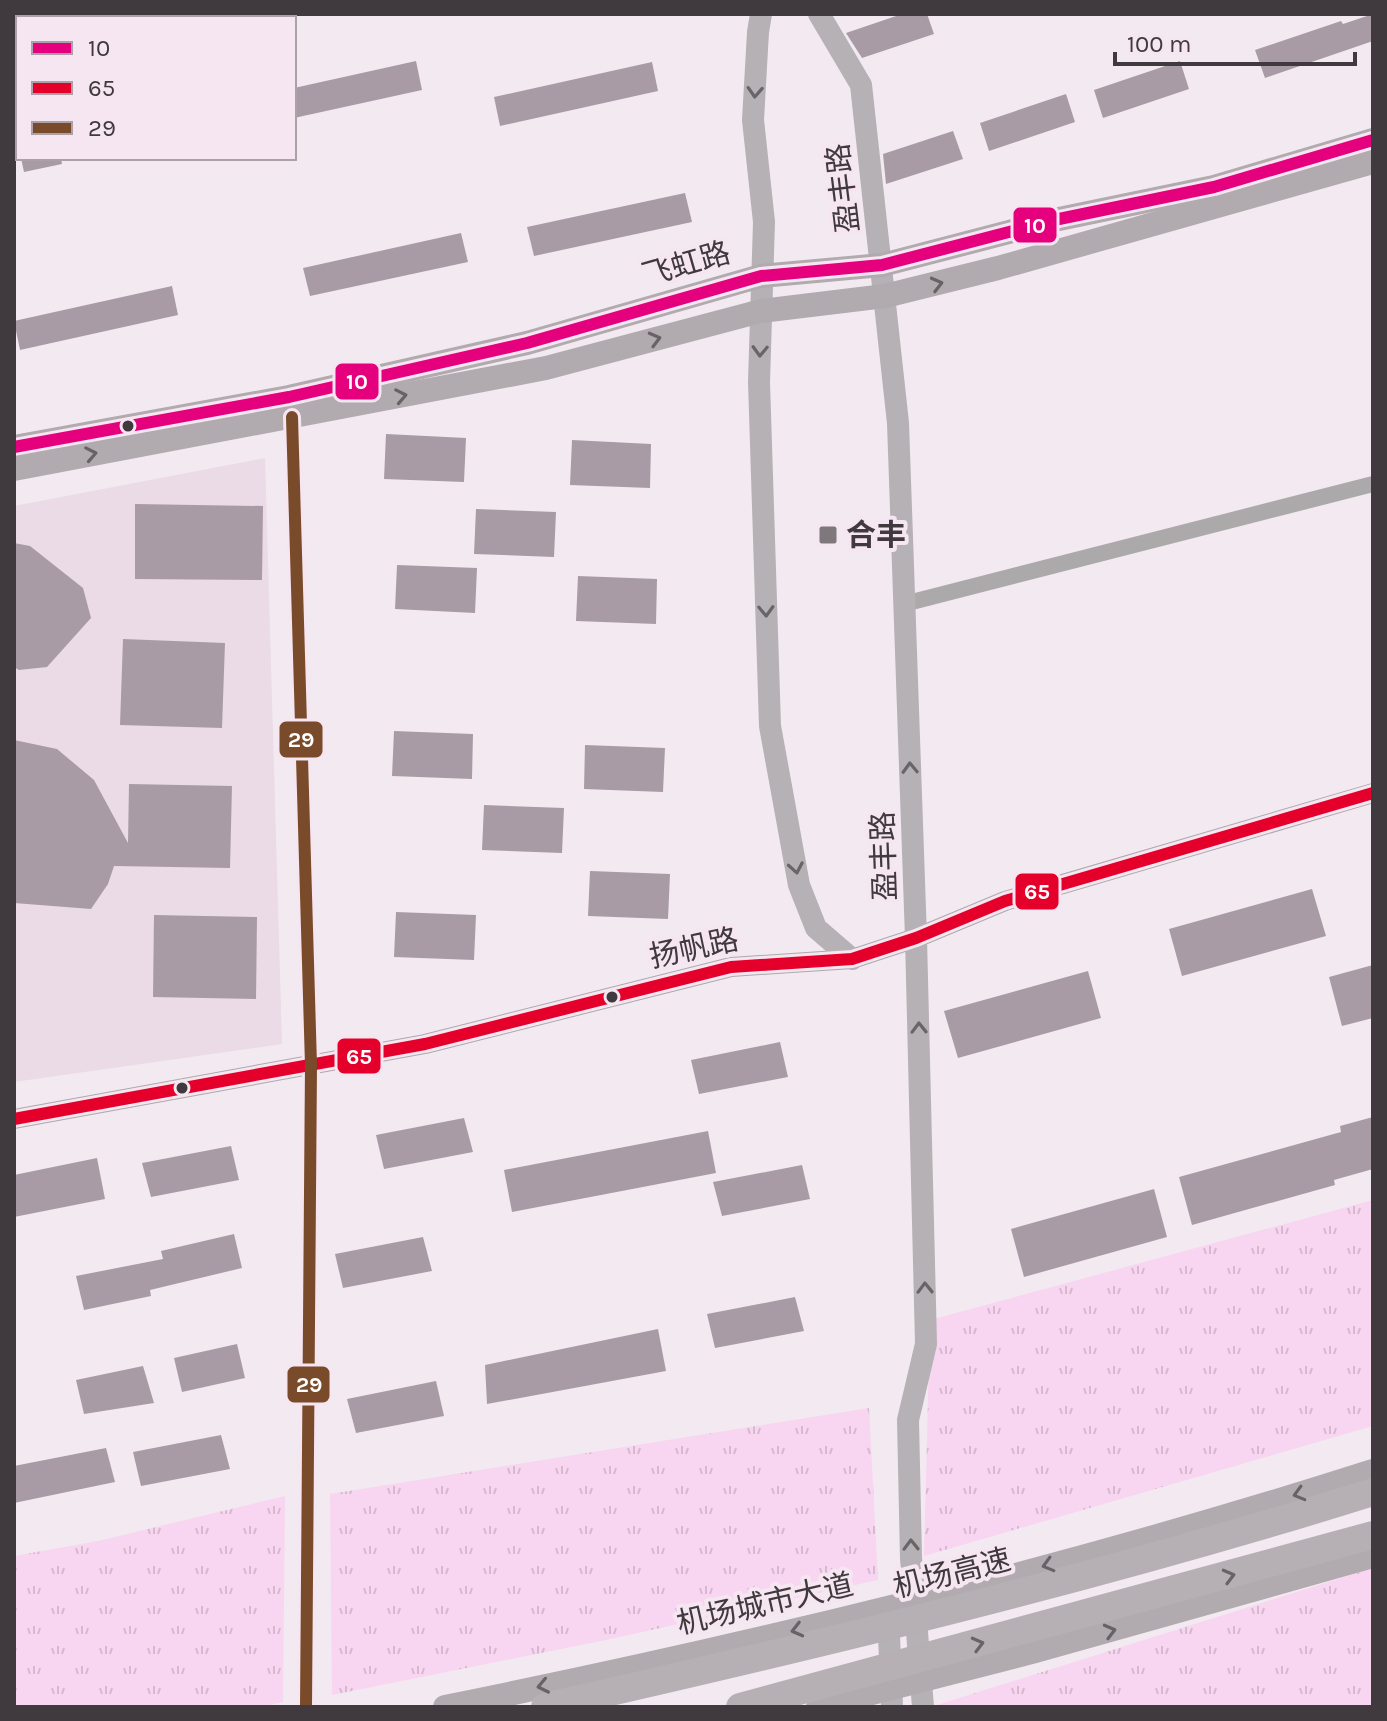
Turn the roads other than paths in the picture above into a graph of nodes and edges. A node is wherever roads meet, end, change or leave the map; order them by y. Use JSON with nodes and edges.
{"nodes":[{"id":1,"x":761,"y":14,"type":"edge"},
{"id":2,"x":819,"y":14,"type":"edge"},
{"id":3,"x":1373,"y":140,"type":"edge"},
{"id":4,"x":1373,"y":162,"type":"edge"},
{"id":5,"x":882,"y":265,"type":"junction"},
{"id":6,"x":761,"y":276,"type":"junction"},
{"id":7,"x":885,"y":296,"type":"junction"},
{"id":8,"x":761,"y":311,"type":"junction"},
{"id":9,"x":292,"y":417,"type":"junction"},
{"id":10,"x":14,"y":447,"type":"edge"},
{"id":11,"x":14,"y":469,"type":"edge"},
{"id":12,"x":1373,"y":484,"type":"edge"},
{"id":13,"x":904,"y":604,"type":"junction"},
{"id":14,"x":1373,"y":793,"type":"edge"},
{"id":15,"x":916,"y":938,"type":"junction"},
{"id":16,"x":852,"y":959,"type":"junction"},
{"id":17,"x":311,"y":1065,"type":"junction"},
{"id":18,"x":14,"y":1119,"type":"edge"},
{"id":19,"x":1373,"y":1471,"type":"edge"},
{"id":20,"x":1373,"y":1492,"type":"edge"},
{"id":21,"x":1373,"y":1535,"type":"edge"},
{"id":22,"x":1373,"y":1556,"type":"edge"},
{"id":23,"x":914,"y":1601,"type":"junction"},
{"id":24,"x":887,"y":1607,"type":"junction"},
{"id":25,"x":922,"y":1680,"type":"junction"},
{"id":26,"x":892,"y":1698,"type":"edge"},
{"id":27,"x":306,"y":1707,"type":"edge"},
{"id":28,"x":445,"y":1707,"type":"edge"},
{"id":29,"x":545,"y":1707,"type":"edge"},
{"id":30,"x":740,"y":1707,"type":"edge"},
{"id":31,"x":818,"y":1707,"type":"edge"},
{"id":32,"x":923,"y":1707,"type":"edge"}],
"edges":[{"from":1,"to":6,"type":"main road","one_way":true},
{"from":2,"to":5,"type":"main road","name":"盈丰路"},
{"from":3,"to":5,"type":"main road","name":"飞虹路"},
{"from":7,"to":4,"type":"main road","one_way":true},
{"from":5,"to":6,"type":"main road","name":"飞虹路"},
{"from":5,"to":7,"type":"main road","name":"盈丰路"},
{"from":6,"to":8,"type":"main road"},
{"from":6,"to":10,"type":"main road","name":"飞虹路"},
{"from":7,"to":8,"type":"main road"},
{"from":7,"to":13,"type":"main road","name":"盈丰路"},
{"from":9,"to":8,"type":"main road","one_way":true},
{"from":8,"to":16,"type":"main road","one_way":true},
{"from":11,"to":9,"type":"main road","one_way":true},
{"from":9,"to":17,"type":"street"},
{"from":12,"to":13,"type":"street"},
{"from":15,"to":13,"type":"main road","name":"盈丰路","one_way":true},
{"from":14,"to":15,"type":"street","name":"扬帆路"},
{"from":15,"to":16,"type":"street","name":"扬帆路"},
{"from":23,"to":15,"type":"main road","name":"盈丰路","one_way":true},
{"from":16,"to":17,"type":"street","name":"扬帆路"},
{"from":17,"to":18,"type":"street","name":"扬帆路"},
{"from":17,"to":27,"type":"street"},
{"from":19,"to":23,"type":"main road","name":"机场城市大道","one_way":true},
{"from":20,"to":29,"type":"highway","name":"机场高速","bridge":true},
{"from":30,"to":21,"type":"highway","one_way":true,"bridge":true},
{"from":25,"to":22,"type":"main road","one_way":true},
{"from":23,"to":24,"type":"main road","name":"机场城市大道"},
{"from":23,"to":25,"type":"main road","name":"盈丰路"},
{"from":24,"to":26,"type":"main road"},
{"from":24,"to":28,"type":"main road","name":"机场城市大道","one_way":true},
{"from":25,"to":26,"type":"main road"},
{"from":25,"to":32,"type":"main road","name":"盈丰路"},
{"from":26,"to":31,"type":"main road"}]}
